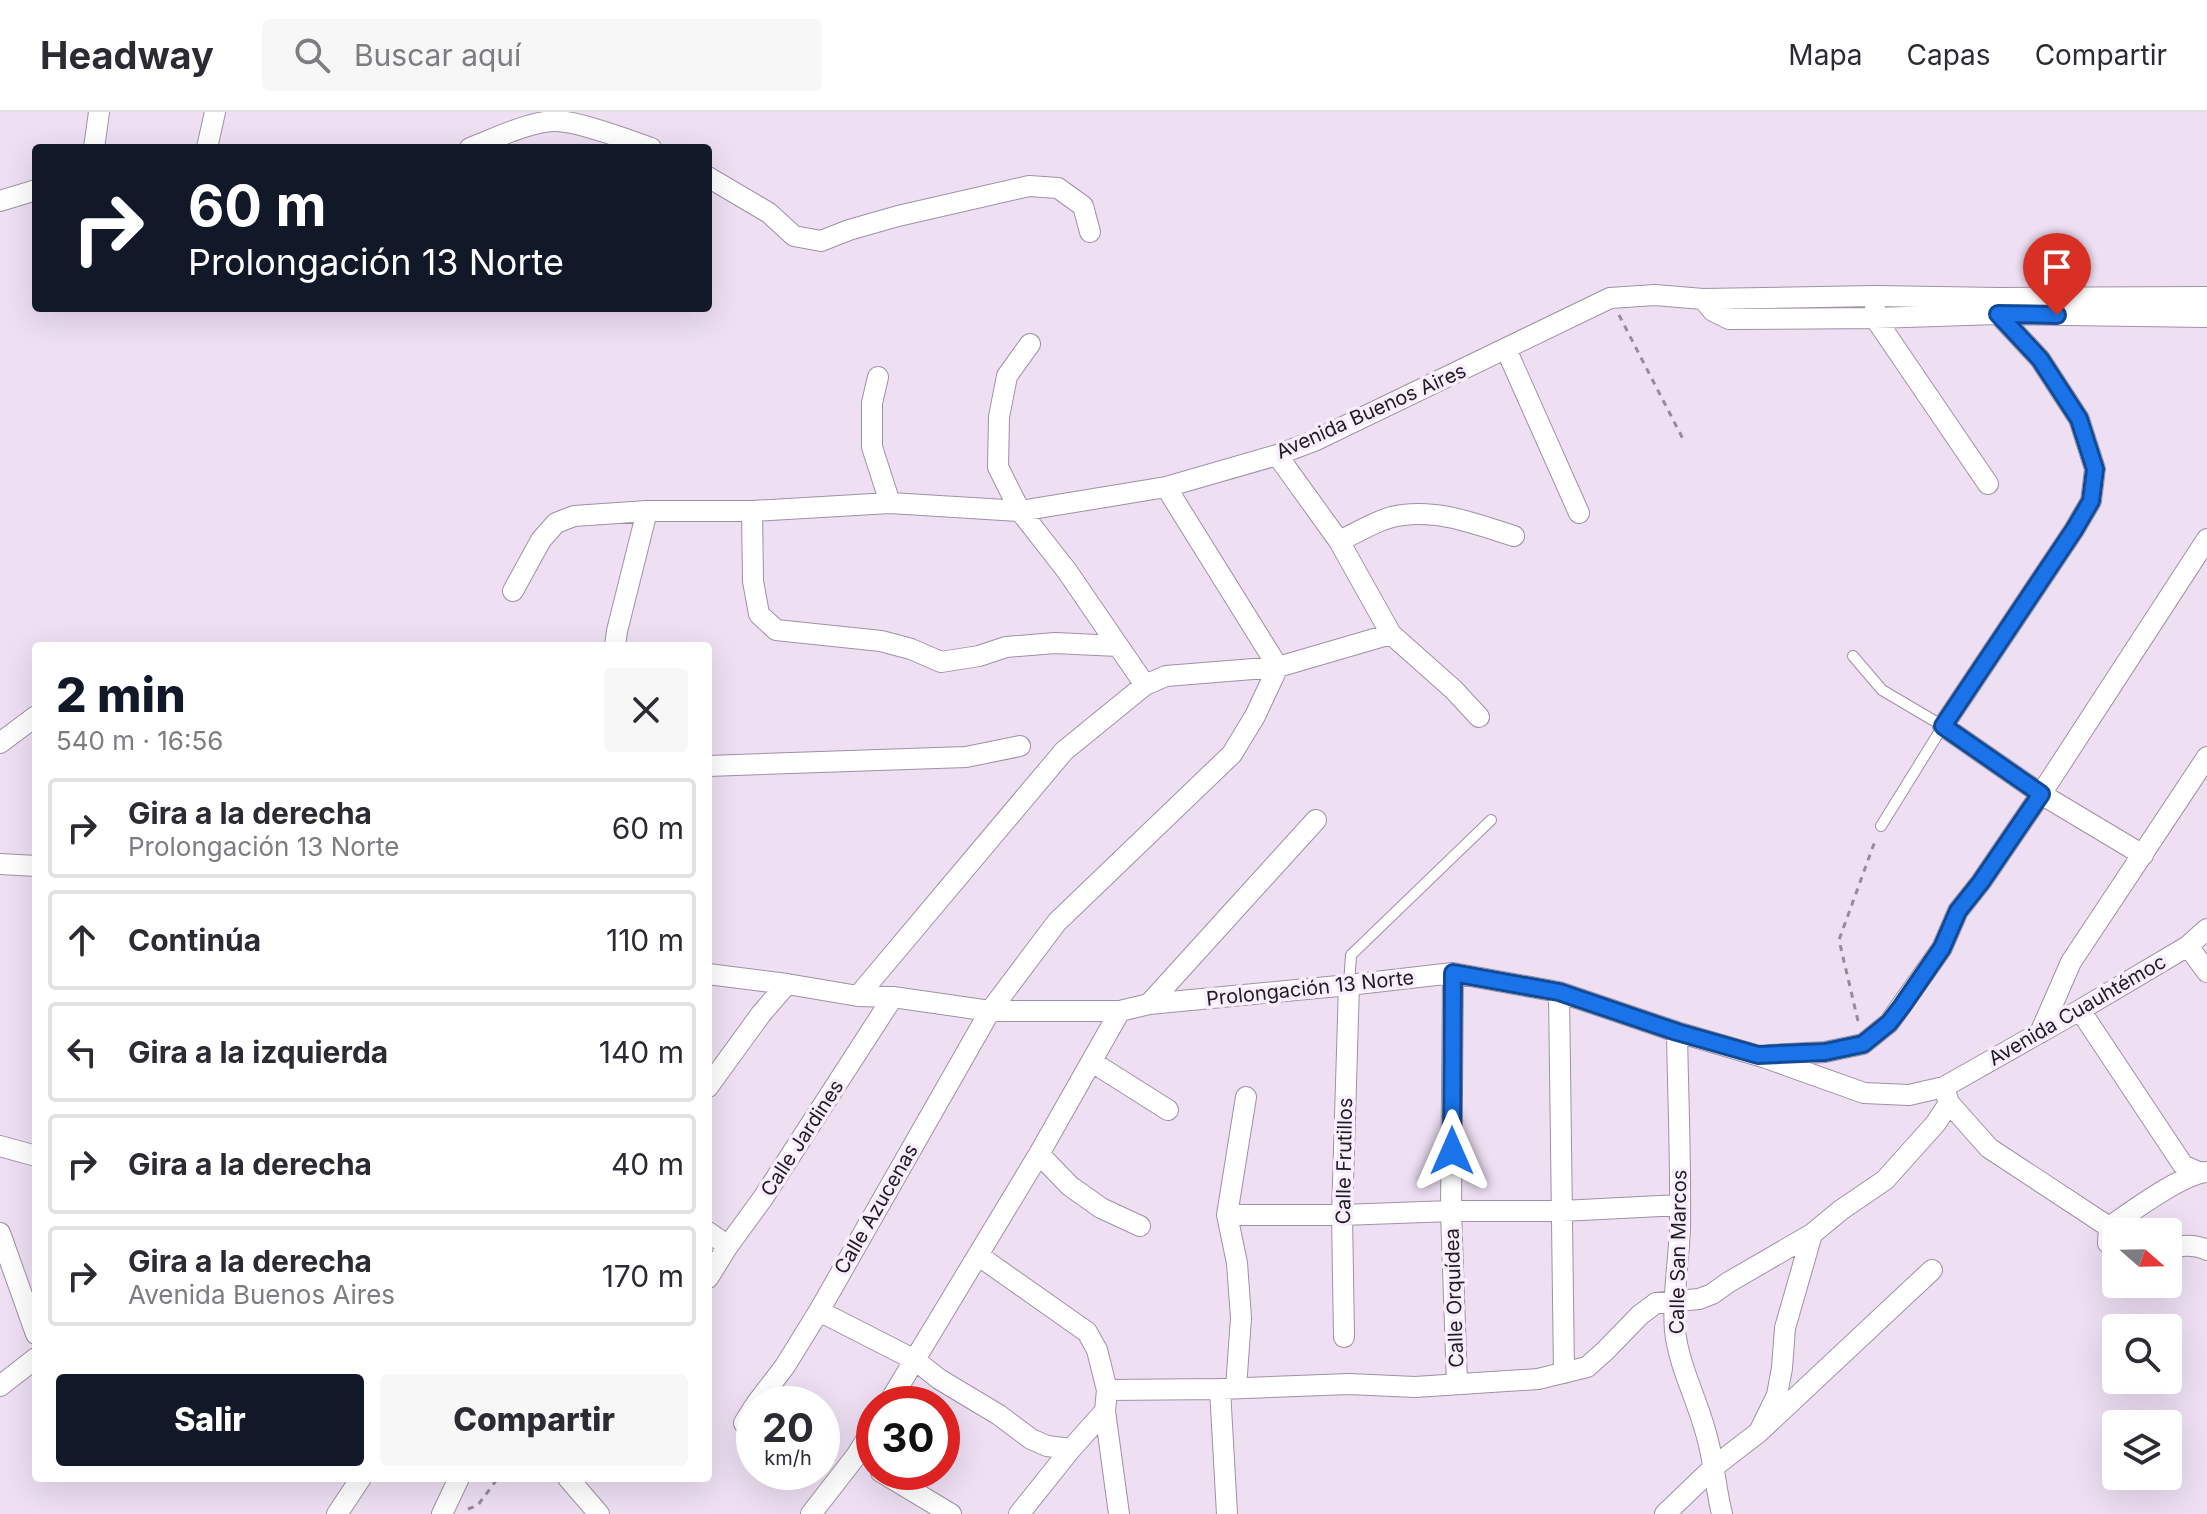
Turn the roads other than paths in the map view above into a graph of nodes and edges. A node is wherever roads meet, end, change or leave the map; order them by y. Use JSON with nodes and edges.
{"nodes":[{"id":1,"x":99,"y":112,"type":"edge"},
{"id":2,"x":215,"y":112,"type":"edge"},
{"id":3,"x":95,"y":144,"type":"edge"},
{"id":4,"x":208,"y":144,"type":"edge"},
{"id":5,"x":480,"y":144,"type":"edge"},
{"id":6,"x":639,"y":144,"type":"edge"},
{"id":7,"x":712,"y":179,"type":"edge"},
{"id":8,"x":32,"y":191,"type":"edge"},
{"id":9,"x":0,"y":201,"type":"edge"},
{"id":10,"x":1090,"y":232,"type":"dead end"},
{"id":11,"x":1875,"y":296,"type":"junction"},
{"id":12,"x":2207,"y":297,"type":"edge"},
{"id":13,"x":1703,"y":299,"type":"junction"},
{"id":14,"x":1998,"y":314,"type":"junction"},
{"id":15,"x":2207,"y":317,"type":"edge"},
{"id":16,"x":1875,"y":318,"type":"junction"},
{"id":17,"x":1030,"y":344,"type":"dead end"},
{"id":18,"x":1506,"y":349,"type":"junction"},
{"id":19,"x":878,"y":377,"type":"dead end"},
{"id":20,"x":1277,"y":455,"type":"junction"},
{"id":21,"x":1988,"y":484,"type":"dead end"},
{"id":22,"x":1166,"y":487,"type":"junction"},
{"id":23,"x":890,"y":503,"type":"junction"},
{"id":24,"x":647,"y":511,"type":"junction"},
{"id":25,"x":752,"y":511,"type":"junction"},
{"id":26,"x":1020,"y":511,"type":"junction"},
{"id":27,"x":1579,"y":513,"type":"dead end"},
{"id":28,"x":1514,"y":536,"type":"dead end"},
{"id":29,"x":2207,"y":539,"type":"edge"},
{"id":30,"x":1339,"y":541,"type":"junction"},
{"id":31,"x":513,"y":591,"type":"dead end"},
{"id":32,"x":1391,"y":634,"type":"junction"},
{"id":33,"x":616,"y":642,"type":"edge"},
{"id":34,"x":1118,"y":646,"type":"junction"},
{"id":35,"x":1853,"y":656,"type":"dead end"},
{"id":36,"x":1278,"y":667,"type":"junction"},
{"id":37,"x":1145,"y":685,"type":"junction"},
{"id":38,"x":1479,"y":717,"type":"dead end"},
{"id":39,"x":32,"y":719,"type":"edge"},
{"id":40,"x":1943,"y":726,"type":"junction"},
{"id":41,"x":0,"y":743,"type":"edge"},
{"id":42,"x":1020,"y":746,"type":"dead end"},
{"id":43,"x":2207,"y":757,"type":"edge"},
{"id":44,"x":712,"y":766,"type":"edge"},
{"id":45,"x":2041,"y":794,"type":"junction"},
{"id":46,"x":1316,"y":820,"type":"dead end"},
{"id":47,"x":1491,"y":820,"type":"dead end"},
{"id":48,"x":1881,"y":826,"type":"road end"},
{"id":49,"x":2143,"y":855,"type":"junction"},
{"id":50,"x":0,"y":864,"type":"edge"},
{"id":51,"x":32,"y":866,"type":"edge"},
{"id":52,"x":2207,"y":929,"type":"edge"},
{"id":53,"x":2188,"y":946,"type":"junction"},
{"id":54,"x":2207,"y":972,"type":"edge"},
{"id":55,"x":1453,"y":973,"type":"junction"},
{"id":56,"x":712,"y":975,"type":"edge"},
{"id":57,"x":787,"y":984,"type":"junction"},
{"id":58,"x":1349,"y":985,"type":"junction"},
{"id":59,"x":1559,"y":992,"type":"junction"},
{"id":60,"x":858,"y":996,"type":"junction"},
{"id":61,"x":893,"y":997,"type":"junction"},
{"id":62,"x":1149,"y":1004,"type":"junction"},
{"id":63,"x":2080,"y":1010,"type":"junction"},
{"id":64,"x":990,"y":1011,"type":"junction"},
{"id":65,"x":1120,"y":1011,"type":"junction"},
{"id":66,"x":1677,"y":1032,"type":"junction"},
{"id":67,"x":2040,"y":1033,"type":"junction"},
{"id":68,"x":1758,"y":1055,"type":"junction"},
{"id":69,"x":1092,"y":1062,"type":"junction"},
{"id":70,"x":712,"y":1081,"type":"edge"},
{"id":71,"x":1946,"y":1095,"type":"junction"},
{"id":72,"x":1246,"y":1097,"type":"dead end"},
{"id":73,"x":1168,"y":1110,"type":"dead end"},
{"id":74,"x":0,"y":1146,"type":"edge"},
{"id":75,"x":1039,"y":1154,"type":"junction"},
{"id":76,"x":32,"y":1155,"type":"edge"},
{"id":77,"x":2202,"y":1172,"type":"edge"},
{"id":78,"x":1680,"y":1205,"type":"junction"},
{"id":79,"x":1451,"y":1211,"type":"junction"},
{"id":80,"x":1562,"y":1211,"type":"junction"},
{"id":81,"x":1227,"y":1215,"type":"junction"},
{"id":82,"x":1342,"y":1215,"type":"junction"},
{"id":83,"x":2132,"y":1218,"type":"edge"},
{"id":84,"x":1140,"y":1226,"type":"dead end"},
{"id":85,"x":2102,"y":1232,"type":"edge"},
{"id":86,"x":0,"y":1233,"type":"edge"},
{"id":87,"x":1812,"y":1234,"type":"junction"},
{"id":88,"x":712,"y":1235,"type":"edge"},
{"id":89,"x":728,"y":1246,"type":"junction"},
{"id":90,"x":2182,"y":1246,"type":"edge"},
{"id":91,"x":2207,"y":1250,"type":"edge"},
{"id":92,"x":979,"y":1256,"type":"junction"},
{"id":93,"x":1932,"y":1270,"type":"dead end"},
{"id":94,"x":712,"y":1272,"type":"edge"},
{"id":95,"x":1675,"y":1301,"type":"junction"},
{"id":96,"x":819,"y":1311,"type":"junction"},
{"id":97,"x":32,"y":1323,"type":"edge"},
{"id":98,"x":1344,"y":1337,"type":"dead end"},
{"id":99,"x":915,"y":1360,"type":"junction"},
{"id":100,"x":32,"y":1361,"type":"edge"},
{"id":101,"x":1564,"y":1373,"type":"junction"},
{"id":102,"x":1457,"y":1384,"type":"junction"},
{"id":103,"x":0,"y":1386,"type":"edge"},
{"id":104,"x":770,"y":1386,"type":"edge"},
{"id":105,"x":899,"y":1386,"type":"edge"},
{"id":106,"x":1228,"y":1389,"type":"junction"},
{"id":107,"x":1106,"y":1400,"type":"junction"},
{"id":108,"x":1759,"y":1432,"type":"junction"},
{"id":109,"x":1071,"y":1449,"type":"junction"},
{"id":110,"x":856,"y":1456,"type":"edge"},
{"id":111,"x":1715,"y":1466,"type":"junction"},
{"id":112,"x":358,"y":1482,"type":"edge"},
{"id":113,"x":457,"y":1482,"type":"edge"},
{"id":114,"x":571,"y":1482,"type":"edge"},
{"id":115,"x":911,"y":1490,"type":"edge"},
{"id":116,"x":337,"y":1514,"type":"edge"},
{"id":117,"x":442,"y":1514,"type":"edge"},
{"id":118,"x":599,"y":1514,"type":"edge"},
{"id":119,"x":811,"y":1514,"type":"edge"},
{"id":120,"x":951,"y":1514,"type":"edge"},
{"id":121,"x":1019,"y":1514,"type":"edge"},
{"id":122,"x":1119,"y":1514,"type":"edge"},
{"id":123,"x":1227,"y":1514,"type":"edge"},
{"id":124,"x":1665,"y":1514,"type":"edge"},
{"id":125,"x":1722,"y":1514,"type":"edge"}],
"edges":[{"from":1,"to":3,"type":"street"},
{"from":2,"to":4,"type":"street"},
{"from":5,"to":6,"type":"street"},
{"from":7,"to":10,"type":"street"},
{"from":8,"to":9,"type":"street"},
{"from":11,"to":12,"type":"street","name":"Avenida Buenos Aires"},
{"from":11,"to":13,"type":"street","name":"Avenida Buenos Aires"},
{"from":11,"to":16,"type":"street"},
{"from":13,"to":16,"type":"street","name":"Avenida Buenos Aires"},
{"from":13,"to":18,"type":"street","name":"Avenida Buenos Aires"},
{"from":14,"to":15,"type":"street","name":"Avenida Buenos Aires"},
{"from":14,"to":16,"type":"street","name":"Avenida Buenos Aires"},
{"from":14,"to":40,"type":"street"},
{"from":16,"to":21,"type":"street"},
{"from":17,"to":26,"type":"street"},
{"from":18,"to":20,"type":"street","name":"Avenida Buenos Aires"},
{"from":18,"to":27,"type":"street"},
{"from":19,"to":23,"type":"street"},
{"from":20,"to":22,"type":"street","name":"Avenida Buenos Aires"},
{"from":20,"to":30,"type":"street"},
{"from":22,"to":26,"type":"street","name":"Avenida Buenos Aires"},
{"from":22,"to":36,"type":"street"},
{"from":23,"to":25,"type":"street","name":"Avenida Buenos Aires"},
{"from":23,"to":26,"type":"street","name":"Avenida Buenos Aires"},
{"from":24,"to":25,"type":"street","name":"Avenida Buenos Aires"},
{"from":24,"to":31,"type":"street","name":"Avenida Buenos Aires"},
{"from":24,"to":33,"type":"street"},
{"from":25,"to":34,"type":"street"},
{"from":26,"to":34,"type":"street"},
{"from":28,"to":30,"type":"street"},
{"from":29,"to":45,"type":"street"},
{"from":30,"to":32,"type":"street"},
{"from":32,"to":36,"type":"street"},
{"from":32,"to":38,"type":"street"},
{"from":34,"to":37,"type":"street"},
{"from":35,"to":40,"type":"lane"},
{"from":36,"to":37,"type":"street"},
{"from":36,"to":64,"type":"street","name":"Calle Azucenas"},
{"from":37,"to":60,"type":"street"},
{"from":39,"to":41,"type":"street"},
{"from":40,"to":45,"type":"street"},
{"from":40,"to":48,"type":"lane"},
{"from":42,"to":44,"type":"street"},
{"from":43,"to":49,"type":"street"},
{"from":45,"to":49,"type":"street"},
{"from":45,"to":68,"type":"street"},
{"from":46,"to":62,"type":"street"},
{"from":47,"to":58,"type":"lane"},
{"from":49,"to":67,"type":"street"},
{"from":50,"to":51,"type":"street"},
{"from":52,"to":53,"type":"street","name":"Avenida Cuauhtémoc"},
{"from":53,"to":54,"type":"street"},
{"from":53,"to":63,"type":"street","name":"Avenida Cuauhtémoc"},
{"from":55,"to":58,"type":"street","name":"Prolongación 13 Norte"},
{"from":55,"to":59,"type":"street","name":"Prolongación 13 Norte"},
{"from":55,"to":79,"type":"street","name":"Calle Orquídea"},
{"from":56,"to":57,"type":"street","name":"Prolongación 13 Norte"},
{"from":57,"to":60,"type":"street","name":"Prolongación 13 Norte"},
{"from":57,"to":70,"type":"street"},
{"from":58,"to":62,"type":"street","name":"Prolongación 13 Norte"},
{"from":58,"to":82,"type":"street","name":"Calle Frutillos"},
{"from":59,"to":66,"type":"street","name":"Prolongación 13 Norte"},
{"from":59,"to":80,"type":"street"},
{"from":60,"to":61,"type":"street","name":"Prolongación 13 Norte"},
{"from":61,"to":64,"type":"street","name":"Prolongación 13 Norte"},
{"from":61,"to":89,"type":"street","name":"Calle Jardines"},
{"from":62,"to":65,"type":"street","name":"Prolongación 13 Norte"},
{"from":63,"to":67,"type":"street","name":"Avenida Cuauhtémoc"},
{"from":63,"to":77,"type":"street"},
{"from":64,"to":65,"type":"street","name":"Prolongación 13 Norte"},
{"from":64,"to":96,"type":"street","name":"Calle Azucenas"},
{"from":65,"to":69,"type":"street"},
{"from":66,"to":68,"type":"street","name":"Prolongación 13 Norte"},
{"from":66,"to":78,"type":"street","name":"Calle San Marcos"},
{"from":67,"to":71,"type":"street","name":"Avenida Cuauhtémoc"},
{"from":68,"to":71,"type":"street","name":"Prolongación 13 Norte"},
{"from":69,"to":73,"type":"street"},
{"from":69,"to":75,"type":"street"},
{"from":71,"to":85,"type":"street"},
{"from":71,"to":87,"type":"street"},
{"from":72,"to":81,"type":"street"},
{"from":74,"to":76,"type":"street"},
{"from":75,"to":84,"type":"street"},
{"from":75,"to":92,"type":"street"},
{"from":77,"to":83,"type":"street"},
{"from":78,"to":80,"type":"street"},
{"from":78,"to":95,"type":"street","name":"Calle San Marcos"},
{"from":79,"to":80,"type":"street"},
{"from":79,"to":82,"type":"street"},
{"from":79,"to":102,"type":"street","name":"Calle Orquídea"},
{"from":80,"to":101,"type":"street"},
{"from":81,"to":82,"type":"street"},
{"from":81,"to":106,"type":"street"},
{"from":82,"to":98,"type":"street","name":"Calle Frutillos"},
{"from":86,"to":97,"type":"street"},
{"from":87,"to":95,"type":"street"},
{"from":87,"to":108,"type":"street"},
{"from":88,"to":89,"type":"street"},
{"from":89,"to":94,"type":"street","name":"Calle Jardines"},
{"from":90,"to":91,"type":"street"},
{"from":92,"to":99,"type":"street"},
{"from":92,"to":107,"type":"street"},
{"from":93,"to":108,"type":"street"},
{"from":95,"to":101,"type":"street"},
{"from":95,"to":111,"type":"street","name":"Calle San Marcos"},
{"from":96,"to":99,"type":"street"},
{"from":96,"to":104,"type":"street","name":"Calle Azucenas"},
{"from":99,"to":105,"type":"street"},
{"from":99,"to":109,"type":"street"},
{"from":100,"to":103,"type":"street"},
{"from":101,"to":102,"type":"street"},
{"from":102,"to":106,"type":"street"},
{"from":106,"to":107,"type":"street"},
{"from":106,"to":123,"type":"street"},
{"from":107,"to":109,"type":"street"},
{"from":107,"to":122,"type":"street"},
{"from":108,"to":111,"type":"street"},
{"from":109,"to":121,"type":"street"},
{"from":110,"to":119,"type":"street"},
{"from":111,"to":124,"type":"street"},
{"from":111,"to":125,"type":"street","name":"Calle San Marcos"},
{"from":112,"to":116,"type":"street"},
{"from":113,"to":117,"type":"street"},
{"from":114,"to":118,"type":"street"},
{"from":115,"to":120,"type":"street"}]}
